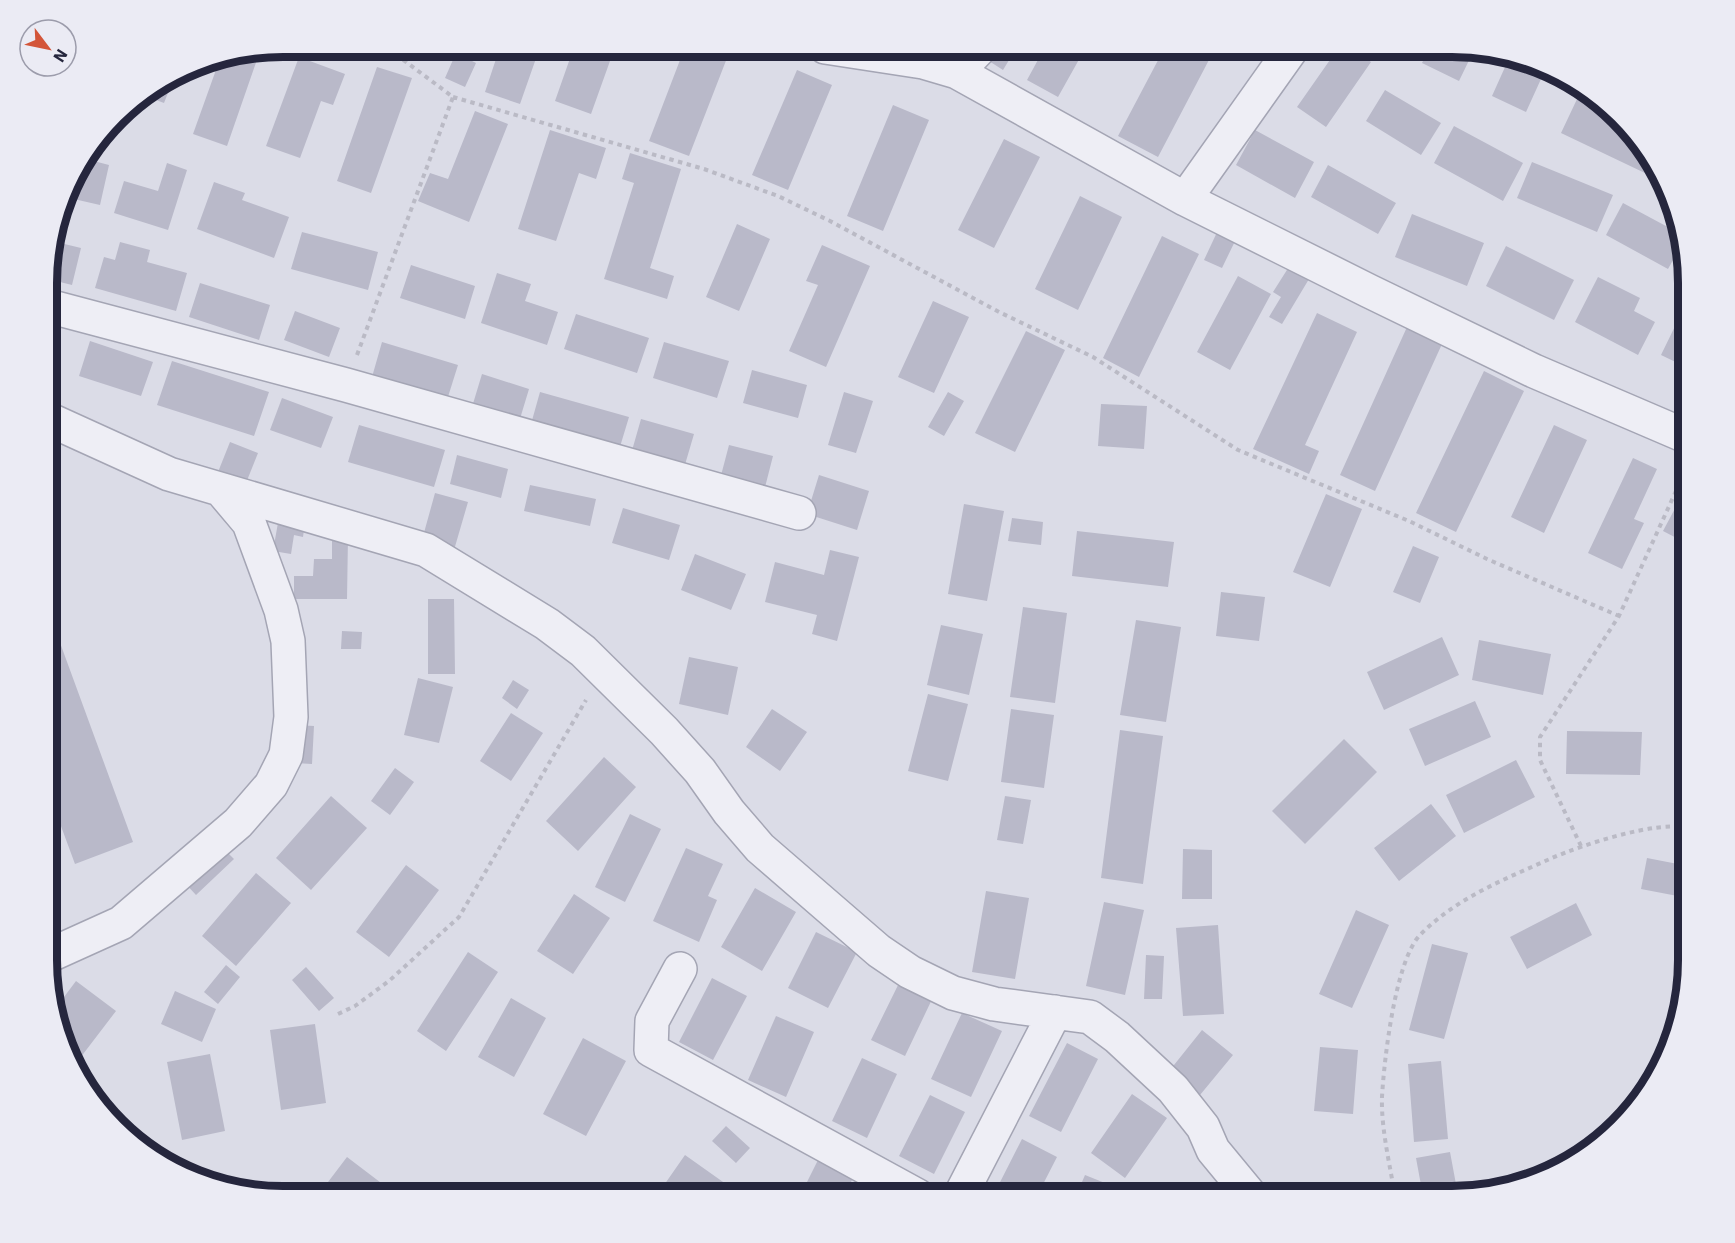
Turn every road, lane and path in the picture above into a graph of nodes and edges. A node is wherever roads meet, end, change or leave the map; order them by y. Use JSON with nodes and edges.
{"nodes":[{"id":1,"x":400,"y":57,"type":"edge"},
{"id":2,"x":890,"y":57,"type":"edge"},
{"id":3,"x":971,"y":57,"type":"edge"},
{"id":4,"x":1286,"y":57,"type":"edge"},
{"id":5,"x":957,"y":72,"type":"junction"},
{"id":6,"x":453,"y":97,"type":"junction"},
{"id":7,"x":1185,"y":199,"type":"junction"},
{"id":8,"x":57,"y":308,"type":"edge"},
{"id":9,"x":346,"y":385,"type":"junction"},
{"id":10,"x":57,"y":423,"type":"edge"},
{"id":11,"x":1678,"y":432,"type":"edge"},
{"id":12,"x":1678,"y":488,"type":"edge"},
{"id":13,"x":222,"y":491,"type":"junction"},
{"id":14,"x":799,"y":513,"type":"dead end"},
{"id":15,"x":1619,"y":616,"type":"junction"},
{"id":16,"x":603,"y":670,"type":"junction"},
{"id":17,"x":1678,"y":826,"type":"edge"},
{"id":18,"x":1581,"y":846,"type":"junction"},
{"id":19,"x":57,"y":952,"type":"edge"},
{"id":20,"x":680,"y":969,"type":"dead end"},
{"id":21,"x":1055,"y":1012,"type":"junction"},
{"id":22,"x":338,"y":1014,"type":"dead end"},
{"id":23,"x":900,"y":1186,"type":"edge"},
{"id":24,"x":965,"y":1186,"type":"edge"},
{"id":25,"x":1243,"y":1186,"type":"edge"},
{"id":26,"x":1394,"y":1186,"type":"edge"}],
"edges":[{"from":1,"to":6,"type":"path"},
{"from":2,"to":5,"type":"street"},
{"from":3,"to":5,"type":"street"},
{"from":4,"to":7,"type":"street"},
{"from":5,"to":7,"type":"street"},
{"from":6,"to":9,"type":"path"},
{"from":6,"to":15,"type":"path"},
{"from":7,"to":11,"type":"street"},
{"from":8,"to":9,"type":"street"},
{"from":9,"to":14,"type":"street"},
{"from":10,"to":13,"type":"street"},
{"from":12,"to":15,"type":"path"},
{"from":13,"to":16,"type":"street"},
{"from":13,"to":19,"type":"street"},
{"from":15,"to":18,"type":"path"},
{"from":16,"to":21,"type":"street"},
{"from":16,"to":22,"type":"path"},
{"from":17,"to":18,"type":"path"},
{"from":18,"to":26,"type":"path"},
{"from":20,"to":23,"type":"street"},
{"from":21,"to":24,"type":"street"},
{"from":21,"to":25,"type":"street"}]}
